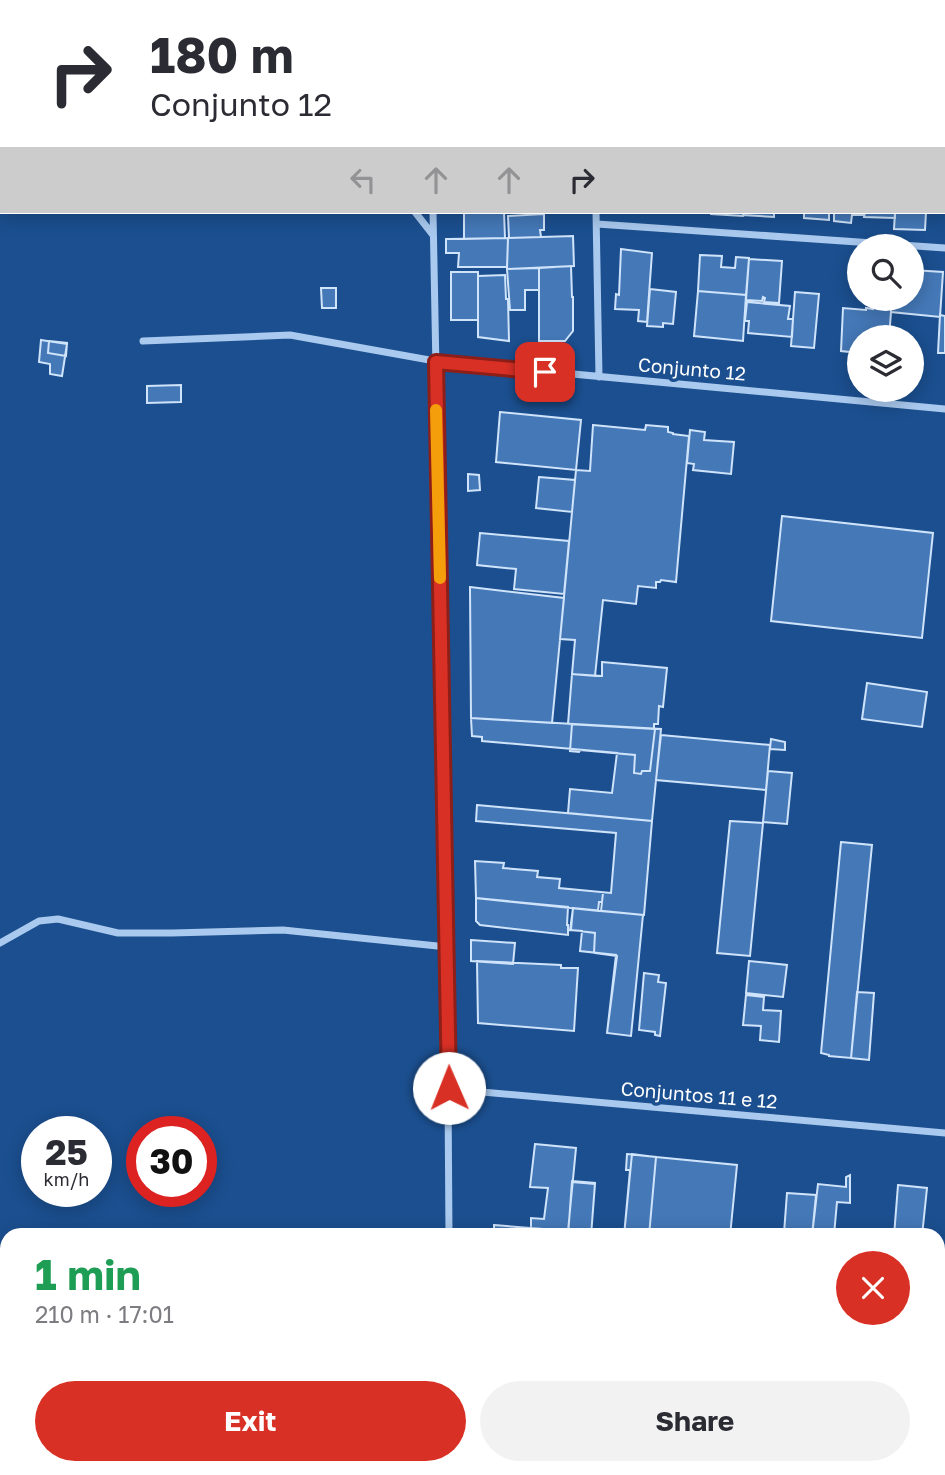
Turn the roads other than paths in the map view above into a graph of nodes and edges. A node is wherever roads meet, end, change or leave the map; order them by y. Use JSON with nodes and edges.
{"nodes":[{"id":1,"x":417,"y":214,"type":"edge"},
{"id":2,"x":432,"y":214,"type":"edge"},
{"id":3,"x":596,"y":214,"type":"edge"},
{"id":4,"x":597,"y":224,"type":"junction"},
{"id":5,"x":433,"y":235,"type":"junction"},
{"id":6,"x":945,"y":248,"type":"edge"},
{"id":7,"x":144,"y":341,"type":"dead end"},
{"id":8,"x":436,"y":362,"type":"junction"},
{"id":9,"x":599,"y":377,"type":"junction"},
{"id":10,"x":945,"y":409,"type":"edge"},
{"id":11,"x":0,"y":943,"type":"edge"},
{"id":12,"x":447,"y":947,"type":"junction"},
{"id":13,"x":449,"y":1088,"type":"junction"},
{"id":14,"x":945,"y":1133,"type":"edge"},
{"id":15,"x":449,"y":1228,"type":"edge"}],
"edges":[{"from":1,"to":5,"type":"street"},
{"from":2,"to":5,"type":"street"},
{"from":3,"to":4,"type":"street"},
{"from":4,"to":6,"type":"street"},
{"from":4,"to":9,"type":"street"},
{"from":5,"to":8,"type":"street"},
{"from":7,"to":8,"type":"street","name":"Conjunto 12"},
{"from":8,"to":9,"type":"street","name":"Conjunto 12"},
{"from":8,"to":12,"type":"street"},
{"from":9,"to":10,"type":"street","name":"Conjunto 12"},
{"from":11,"to":12,"type":"street"},
{"from":12,"to":13,"type":"street"},
{"from":13,"to":14,"type":"street","name":"Conjuntos 11 e 12"},
{"from":13,"to":15,"type":"street"}]}
